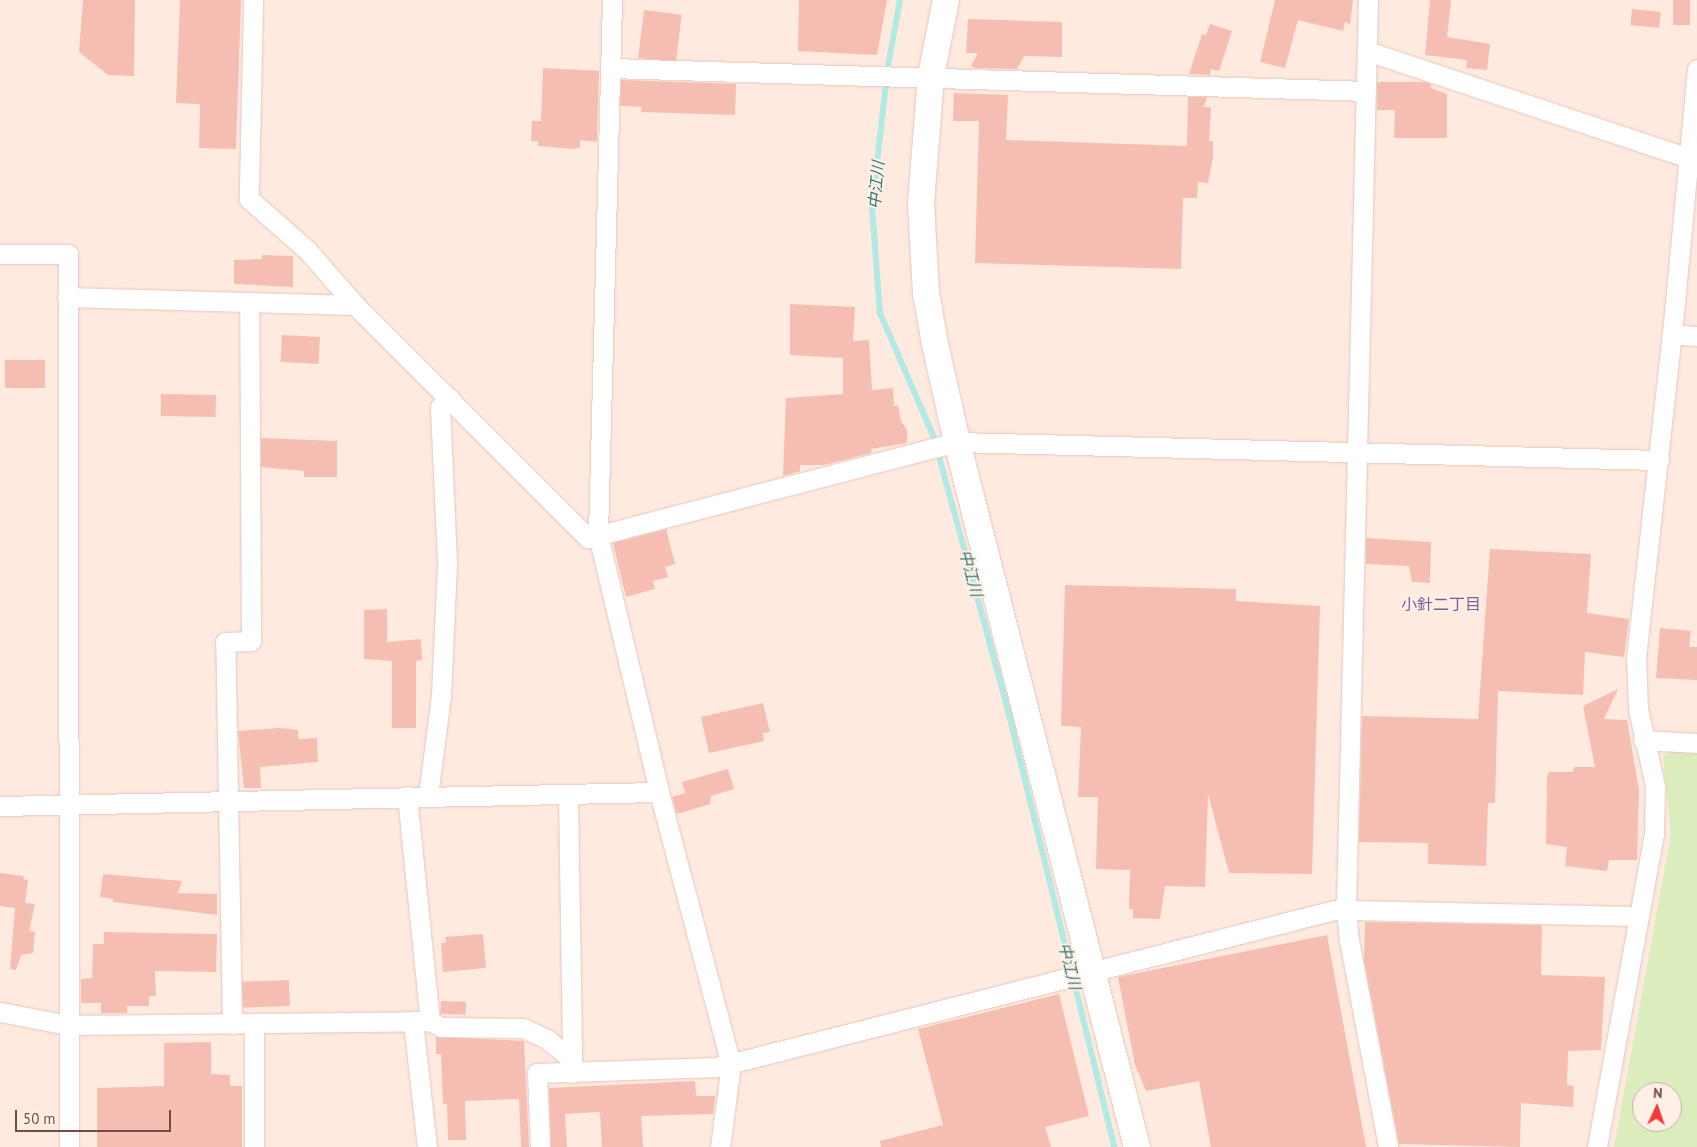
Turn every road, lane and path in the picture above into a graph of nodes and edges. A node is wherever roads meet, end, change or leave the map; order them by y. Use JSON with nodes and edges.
{"nodes":[{"id":1,"x":253,"y":0,"type":"edge"},
{"id":2,"x":612,"y":0,"type":"edge"},
{"id":3,"x":946,"y":0,"type":"edge"},
{"id":4,"x":1368,"y":0,"type":"edge"},
{"id":5,"x":1367,"y":51,"type":"junction"},
{"id":6,"x":610,"y":68,"type":"junction"},
{"id":7,"x":1697,"y":70,"type":"edge"},
{"id":8,"x":923,"y":76,"type":"junction"},
{"id":9,"x":1366,"y":90,"type":"junction"},
{"id":10,"x":1689,"y":158,"type":"junction"},
{"id":11,"x":0,"y":254,"type":"edge"},
{"id":12,"x":67,"y":297,"type":"junction"},
{"id":13,"x":249,"y":302,"type":"junction"},
{"id":14,"x":355,"y":305,"type":"junction"},
{"id":15,"x":1672,"y":334,"type":"junction"},
{"id":16,"x":1697,"y":336,"type":"edge"},
{"id":17,"x":450,"y":398,"type":"junction"},
{"id":18,"x":953,"y":442,"type":"junction"},
{"id":19,"x":1357,"y":450,"type":"junction"},
{"id":20,"x":1659,"y":460,"type":"junction"},
{"id":21,"x":598,"y":535,"type":"junction"},
{"id":22,"x":1643,"y":740,"type":"junction"},
{"id":23,"x":1697,"y":743,"type":"edge"},
{"id":24,"x":660,"y":792,"type":"junction"},
{"id":25,"x":568,"y":794,"type":"junction"},
{"id":26,"x":407,"y":796,"type":"junction"},
{"id":27,"x":428,"y":796,"type":"junction"},
{"id":28,"x":228,"y":800,"type":"junction"},
{"id":29,"x":67,"y":805,"type":"junction"},
{"id":30,"x":0,"y":806,"type":"edge"},
{"id":31,"x":1346,"y":909,"type":"junction"},
{"id":32,"x":1639,"y":916,"type":"junction"},
{"id":33,"x":1088,"y":973,"type":"junction"},
{"id":34,"x":0,"y":1012,"type":"edge"},
{"id":35,"x":422,"y":1021,"type":"junction"},
{"id":36,"x":232,"y":1024,"type":"junction"},
{"id":37,"x":254,"y":1024,"type":"junction"},
{"id":38,"x":68,"y":1025,"type":"junction"},
{"id":39,"x":731,"y":1064,"type":"junction"},
{"id":40,"x":572,"y":1067,"type":"junction"},
{"id":41,"x":69,"y":1147,"type":"edge"},
{"id":42,"x":254,"y":1147,"type":"edge"},
{"id":43,"x":427,"y":1147,"type":"edge"},
{"id":44,"x":540,"y":1147,"type":"edge"},
{"id":45,"x":720,"y":1147,"type":"edge"},
{"id":46,"x":1137,"y":1147,"type":"edge"},
{"id":47,"x":1388,"y":1147,"type":"edge"},
{"id":48,"x":1597,"y":1147,"type":"edge"}],
"edges":[{"from":1,"to":14,"type":"street"},
{"from":2,"to":6,"type":"street"},
{"from":3,"to":8,"type":"street"},
{"from":4,"to":5,"type":"street"},
{"from":5,"to":9,"type":"street"},
{"from":5,"to":10,"type":"street"},
{"from":6,"to":8,"type":"street"},
{"from":6,"to":21,"type":"street"},
{"from":7,"to":10,"type":"street"},
{"from":8,"to":9,"type":"street"},
{"from":8,"to":18,"type":"street"},
{"from":9,"to":19,"type":"street"},
{"from":10,"to":15,"type":"street"},
{"from":11,"to":12,"type":"street"},
{"from":12,"to":13,"type":"street"},
{"from":12,"to":29,"type":"street"},
{"from":13,"to":14,"type":"street"},
{"from":13,"to":28,"type":"street"},
{"from":14,"to":17,"type":"street"},
{"from":15,"to":16,"type":"street"},
{"from":15,"to":20,"type":"street"},
{"from":17,"to":21,"type":"street"},
{"from":17,"to":27,"type":"street"},
{"from":18,"to":19,"type":"street"},
{"from":18,"to":21,"type":"street"},
{"from":18,"to":33,"type":"street"},
{"from":19,"to":20,"type":"street"},
{"from":19,"to":31,"type":"street"},
{"from":20,"to":22,"type":"street"},
{"from":21,"to":24,"type":"street"},
{"from":22,"to":23,"type":"street"},
{"from":22,"to":32,"type":"street"},
{"from":24,"to":25,"type":"street"},
{"from":24,"to":39,"type":"street"},
{"from":25,"to":27,"type":"street"},
{"from":25,"to":40,"type":"street"},
{"from":26,"to":27,"type":"street"},
{"from":26,"to":28,"type":"street"},
{"from":26,"to":35,"type":"street"},
{"from":28,"to":29,"type":"street"},
{"from":28,"to":36,"type":"street"},
{"from":29,"to":30,"type":"street"},
{"from":29,"to":38,"type":"street"},
{"from":31,"to":32,"type":"street"},
{"from":31,"to":33,"type":"street"},
{"from":31,"to":47,"type":"street"},
{"from":32,"to":48,"type":"street"},
{"from":33,"to":39,"type":"street"},
{"from":33,"to":46,"type":"street"},
{"from":34,"to":38,"type":"street"},
{"from":35,"to":37,"type":"street"},
{"from":35,"to":40,"type":"street"},
{"from":35,"to":43,"type":"street"},
{"from":36,"to":37,"type":"street"},
{"from":36,"to":38,"type":"street"},
{"from":37,"to":42,"type":"street"},
{"from":38,"to":41,"type":"street"},
{"from":39,"to":40,"type":"street"},
{"from":39,"to":45,"type":"street"},
{"from":40,"to":44,"type":"street"}]}
